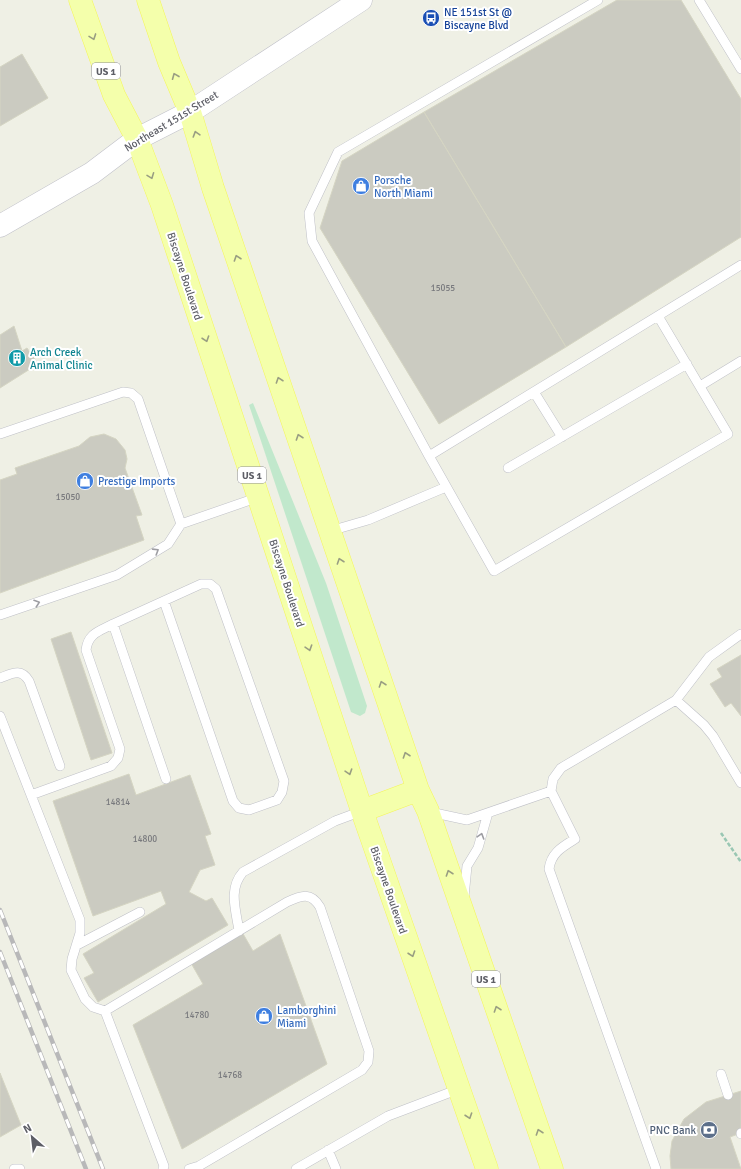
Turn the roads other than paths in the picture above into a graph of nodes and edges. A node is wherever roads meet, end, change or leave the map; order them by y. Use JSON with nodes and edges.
{"nodes":[{"id":1,"x":80,"y":0,"type":"edge"},
{"id":2,"x":148,"y":0,"type":"edge"},
{"id":3,"x":361,"y":0,"type":"edge"},
{"id":4,"x":598,"y":0,"type":"edge"},
{"id":5,"x":699,"y":0,"type":"edge"},
{"id":6,"x":741,"y":69,"type":"edge"},
{"id":7,"x":190,"y":112,"type":"junction"},
{"id":8,"x":137,"y":139,"type":"junction"},
{"id":9,"x":0,"y":226,"type":"edge"},
{"id":10,"x":741,"y":265,"type":"edge"},
{"id":11,"x":658,"y":316,"type":"junction"},
{"id":12,"x":741,"y":361,"type":"edge"},
{"id":13,"x":686,"y":364,"type":"junction"},
{"id":14,"x":700,"y":386,"type":"junction"},
{"id":15,"x":534,"y":392,"type":"junction"},
{"id":16,"x":0,"y":434,"type":"edge"},
{"id":17,"x":562,"y":437,"type":"junction"},
{"id":18,"x":429,"y":456,"type":"junction"},
{"id":19,"x":508,"y":468,"type":"dead end"},
{"id":20,"x":446,"y":487,"type":"junction"},
{"id":21,"x":259,"y":497,"type":"junction"},
{"id":22,"x":181,"y":524,"type":"junction"},
{"id":23,"x":330,"y":531,"type":"junction"},
{"id":24,"x":164,"y":601,"type":"junction"},
{"id":25,"x":0,"y":615,"type":"edge"},
{"id":26,"x":113,"y":624,"type":"junction"},
{"id":27,"x":741,"y":634,"type":"edge"},
{"id":28,"x":0,"y":678,"type":"edge"},
{"id":29,"x":676,"y":700,"type":"junction"},
{"id":30,"x":0,"y":716,"type":"edge"},
{"id":31,"x":60,"y":766,"type":"dead end"},
{"id":32,"x":166,"y":779,"type":"dead end"},
{"id":33,"x":741,"y":783,"type":"edge"},
{"id":34,"x":418,"y":790,"type":"junction"},
{"id":35,"x":551,"y":791,"type":"junction"},
{"id":36,"x":31,"y":794,"type":"junction"},
{"id":37,"x":428,"y":811,"type":"junction"},
{"id":38,"x":362,"y":812,"type":"junction"},
{"id":39,"x":488,"y":813,"type":"junction"},
{"id":40,"x":140,"y":912,"type":"dead end"},
{"id":41,"x":463,"y":914,"type":"junction"},
{"id":42,"x":239,"y":931,"type":"junction"},
{"id":43,"x":77,"y":945,"type":"junction"},
{"id":44,"x":105,"y":1012,"type":"junction"},
{"id":45,"x":721,"y":1074,"type":"dead end"},
{"id":46,"x":459,"y":1089,"type":"junction"},
{"id":47,"x":728,"y":1095,"type":"dead end"},
{"id":48,"x":328,"y":1150,"type":"junction"},
{"id":49,"x":167,"y":1168,"type":"edge"},
{"id":50,"x":14,"y":1169,"type":"edge"},
{"id":51,"x":20,"y":1169,"type":"edge"},
{"id":52,"x":188,"y":1169,"type":"edge"},
{"id":53,"x":296,"y":1169,"type":"edge"},
{"id":54,"x":336,"y":1169,"type":"edge"},
{"id":55,"x":487,"y":1169,"type":"edge"},
{"id":56,"x":552,"y":1169,"type":"edge"},
{"id":57,"x":656,"y":1169,"type":"edge"}],
"edges":[{"from":1,"to":8,"type":"main road","name":"Biscayne Boulevard","number":"US 1","one_way":true},
{"from":7,"to":2,"type":"main road","number":"US 1","one_way":true},
{"from":3,"to":7,"type":"street","name":"Northeast 151st Street"},
{"from":4,"to":18,"type":"lane"},
{"from":5,"to":6,"type":"lane"},
{"from":7,"to":8,"type":"street","name":"Northeast 151st Street"},
{"from":23,"to":7,"type":"main road","number":"US 1","one_way":true},
{"from":8,"to":9,"type":"street","name":"Northeast 151st Street"},
{"from":8,"to":21,"type":"main road","name":"Biscayne Boulevard","number":"US 1","one_way":true},
{"from":10,"to":11,"type":"lane"},
{"from":11,"to":13,"type":"lane"},
{"from":11,"to":15,"type":"lane"},
{"from":12,"to":14,"type":"lane"},
{"from":13,"to":14,"type":"lane"},
{"from":13,"to":17,"type":"lane"},
{"from":14,"to":20,"type":"lane"},
{"from":15,"to":17,"type":"lane"},
{"from":15,"to":18,"type":"lane"},
{"from":16,"to":22,"type":"lane"},
{"from":17,"to":19,"type":"lane"},
{"from":18,"to":20,"type":"lane"},
{"from":20,"to":23,"type":"lane"},
{"from":21,"to":22,"type":"lane"},
{"from":21,"to":38,"type":"main road","name":"Biscayne Boulevard","number":"US 1","one_way":true},
{"from":25,"to":22,"type":"lane","one_way":true},
{"from":34,"to":23,"type":"main road","number":"US 1","one_way":true},
{"from":24,"to":24,"type":"lane"},
{"from":24,"to":26,"type":"lane"},
{"from":26,"to":32,"type":"lane"},
{"from":26,"to":36,"type":"lane"},
{"from":27,"to":29,"type":"lane"},
{"from":28,"to":31,"type":"lane"},
{"from":29,"to":33,"type":"lane"},
{"from":29,"to":35,"type":"lane"},
{"from":30,"to":36,"type":"lane"},
{"from":34,"to":37,"type":"main road","number":"US 1"},
{"from":34,"to":38,"type":"main road"},
{"from":35,"to":39,"type":"lane"},
{"from":35,"to":57,"type":"lane"},
{"from":36,"to":43,"type":"lane"},
{"from":37,"to":39,"type":"lane"},
{"from":41,"to":37,"type":"main road","number":"US 1","one_way":true},
{"from":38,"to":42,"type":"lane"},
{"from":38,"to":46,"type":"main road","name":"Biscayne Boulevard","number":"US 1","one_way":true},
{"from":41,"to":39,"type":"lane","one_way":true},
{"from":40,"to":43,"type":"lane"},
{"from":56,"to":41,"type":"main road","number":"US 1","one_way":true},
{"from":42,"to":44,"type":"lane"},
{"from":42,"to":52,"type":"lane"},
{"from":43,"to":44,"type":"lane"},
{"from":44,"to":49,"type":"lane"},
{"from":45,"to":47,"type":"lane"},
{"from":46,"to":48,"type":"lane"},
{"from":46,"to":55,"type":"main road","name":"Biscayne Boulevard","number":"US 1","one_way":true},
{"from":48,"to":53,"type":"lane"},
{"from":48,"to":54,"type":"lane"},
{"from":50,"to":51,"type":"lane"}]}
